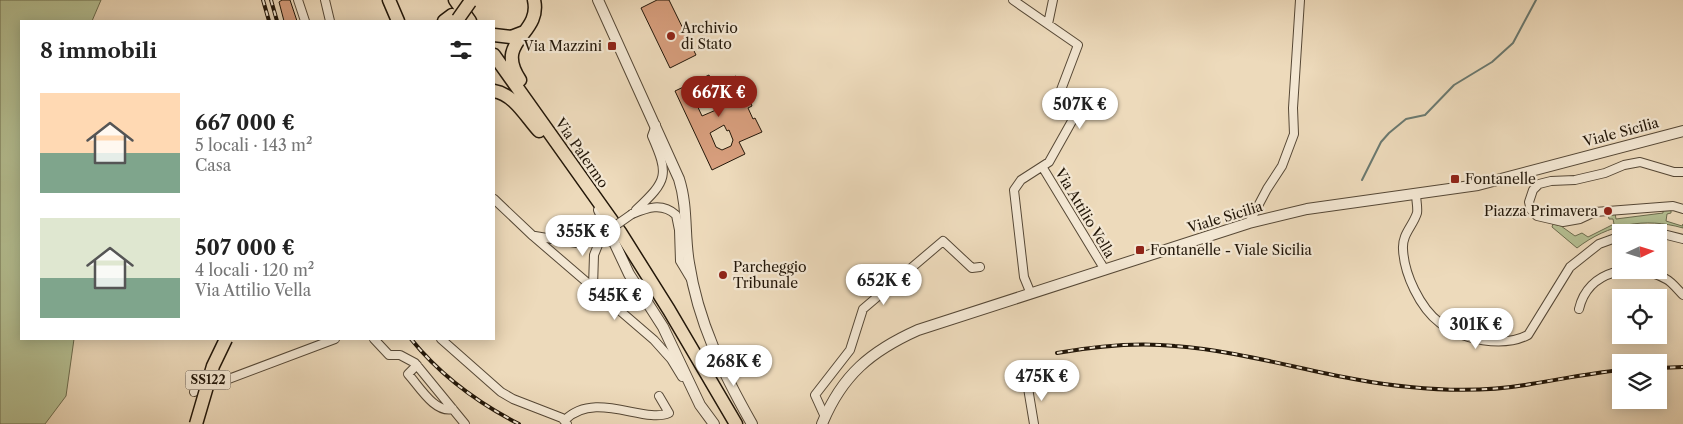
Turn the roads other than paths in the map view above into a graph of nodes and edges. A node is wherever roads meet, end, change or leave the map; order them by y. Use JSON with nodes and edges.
{"nodes":[{"id":1,"x":298,"y":0,"type":"edge"},
{"id":2,"x":325,"y":0,"type":"edge"},
{"id":3,"x":389,"y":0,"type":"edge"},
{"id":4,"x":534,"y":0,"type":"edge"},
{"id":5,"x":598,"y":0,"type":"edge"},
{"id":6,"x":1014,"y":0,"type":"edge"},
{"id":7,"x":1053,"y":0,"type":"edge"},
{"id":8,"x":1300,"y":0,"type":"edge"},
{"id":9,"x":460,"y":11,"type":"edge"},
{"id":10,"x":305,"y":20,"type":"edge"},
{"id":11,"x":330,"y":20,"type":"edge"},
{"id":12,"x":399,"y":20,"type":"edge"},
{"id":13,"x":476,"y":20,"type":"edge"},
{"id":14,"x":1048,"y":24,"type":"junction"},
{"id":15,"x":527,"y":28,"type":"junction"},
{"id":16,"x":495,"y":35,"type":"edge"},
{"id":17,"x":495,"y":56,"type":"edge"},
{"id":18,"x":495,"y":91,"type":"edge"},
{"id":19,"x":656,"y":125,"type":"junction"},
{"id":20,"x":1683,"y":131,"type":"edge"},
{"id":21,"x":1043,"y":168,"type":"junction"},
{"id":22,"x":1683,"y":172,"type":"edge"},
{"id":23,"x":577,"y":173,"type":"junction"},
{"id":24,"x":1416,"y":194,"type":"junction"},
{"id":25,"x":495,"y":200,"type":"edge"},
{"id":26,"x":1683,"y":209,"type":"edge"},
{"id":27,"x":632,"y":214,"type":"junction"},
{"id":28,"x":1249,"y":222,"type":"junction"},
{"id":29,"x":602,"y":235,"type":"junction"},
{"id":30,"x":1668,"y":235,"type":"edge"},
{"id":31,"x":533,"y":236,"type":"junction"},
{"id":32,"x":1612,"y":239,"type":"edge"},
{"id":33,"x":1683,"y":239,"type":"edge"},
{"id":34,"x":980,"y":267,"type":"dead end"},
{"id":35,"x":1105,"y":270,"type":"junction"},
{"id":36,"x":692,"y":281,"type":"junction"},
{"id":37,"x":593,"y":286,"type":"junction"},
{"id":38,"x":1031,"y":294,"type":"junction"},
{"id":39,"x":1683,"y":295,"type":"edge"},
{"id":40,"x":1579,"y":309,"type":"dead end"},
{"id":41,"x":669,"y":310,"type":"junction"},
{"id":42,"x":226,"y":340,"type":"edge"},
{"id":43,"x":333,"y":340,"type":"edge"},
{"id":44,"x":375,"y":340,"type":"edge"},
{"id":45,"x":442,"y":340,"type":"edge"},
{"id":46,"x":418,"y":365,"type":"junction"},
{"id":47,"x":702,"y":366,"type":"junction"},
{"id":48,"x":1027,"y":382,"type":"dead end"},
{"id":49,"x":194,"y":392,"type":"dead end"},
{"id":50,"x":659,"y":396,"type":"dead end"},
{"id":51,"x":700,"y":405,"type":"junction"},
{"id":52,"x":453,"y":409,"type":"junction"},
{"id":53,"x":824,"y":421,"type":"edge"},
{"id":54,"x":566,"y":422,"type":"edge"},
{"id":55,"x":196,"y":424,"type":"edge"},
{"id":56,"x":465,"y":424,"type":"edge"},
{"id":57,"x":714,"y":424,"type":"edge"},
{"id":58,"x":736,"y":424,"type":"edge"},
{"id":59,"x":742,"y":424,"type":"edge"},
{"id":60,"x":752,"y":424,"type":"edge"},
{"id":61,"x":1034,"y":424,"type":"edge"}],
"edges":[{"from":1,"to":10,"type":"street"},
{"from":2,"to":11,"type":"street"},
{"from":3,"to":12,"type":"main road"},
{"from":4,"to":15,"type":"main road"},
{"from":5,"to":19,"type":"street"},
{"from":6,"to":14,"type":"street","name":"Via Attilio Vella"},
{"from":7,"to":14,"type":"street"},
{"from":8,"to":28,"type":"street"},
{"from":9,"to":13,"type":"main road"},
{"from":14,"to":21,"type":"street","name":"Via Attilio Vella"},
{"from":15,"to":16,"type":"main road"},
{"from":15,"to":41,"type":"main road"},
{"from":17,"to":23,"type":"main road","name":"Via Palermo"},
{"from":18,"to":23,"type":"main road"},
{"from":19,"to":27,"type":"street"},
{"from":19,"to":36,"type":"street"},
{"from":20,"to":24,"type":"street","name":"Viale Sicilia"},
{"from":21,"to":35,"type":"street","name":"Via Attilio Vella"},
{"from":21,"to":38,"type":"street","name":"Via Attilio Vella"},
{"from":22,"to":26,"type":"street"},
{"from":23,"to":41,"type":"main road","name":"Via Palermo"},
{"from":23,"to":51,"type":"street"},
{"from":24,"to":28,"type":"street","name":"Viale Sicilia"},
{"from":24,"to":32,"type":"street"},
{"from":25,"to":31,"type":"street"},
{"from":27,"to":29,"type":"street","bridge":true},
{"from":27,"to":36,"type":"street"},
{"from":28,"to":35,"type":"street","name":"Viale Sicilia"},
{"from":29,"to":31,"type":"street"},
{"from":29,"to":37,"type":"street"},
{"from":30,"to":33,"type":"street"},
{"from":31,"to":37,"type":"street"},
{"from":34,"to":53,"type":"street"},
{"from":35,"to":38,"type":"street","name":"Viale Sicilia"},
{"from":36,"to":60,"type":"street"},
{"from":37,"to":51,"type":"street"},
{"from":38,"to":53,"type":"street","name":"Viale Sicilia"},
{"from":39,"to":40,"type":"street"},
{"from":41,"to":47,"type":"main road","name":"Via Palermo"},
{"from":42,"to":55,"type":"main road","number":"SS122","bridge":true},
{"from":43,"to":49,"type":"street"},
{"from":44,"to":46,"type":"street"},
{"from":45,"to":54,"type":"street"},
{"from":46,"to":52,"type":"street"},
{"from":46,"to":52,"type":"street"},
{"from":47,"to":58,"type":"main road","name":"Via Palermo"},
{"from":47,"to":59,"type":"street"},
{"from":48,"to":61,"type":"street"},
{"from":50,"to":54,"type":"street"},
{"from":51,"to":57,"type":"street"},
{"from":52,"to":56,"type":"street"}]}
